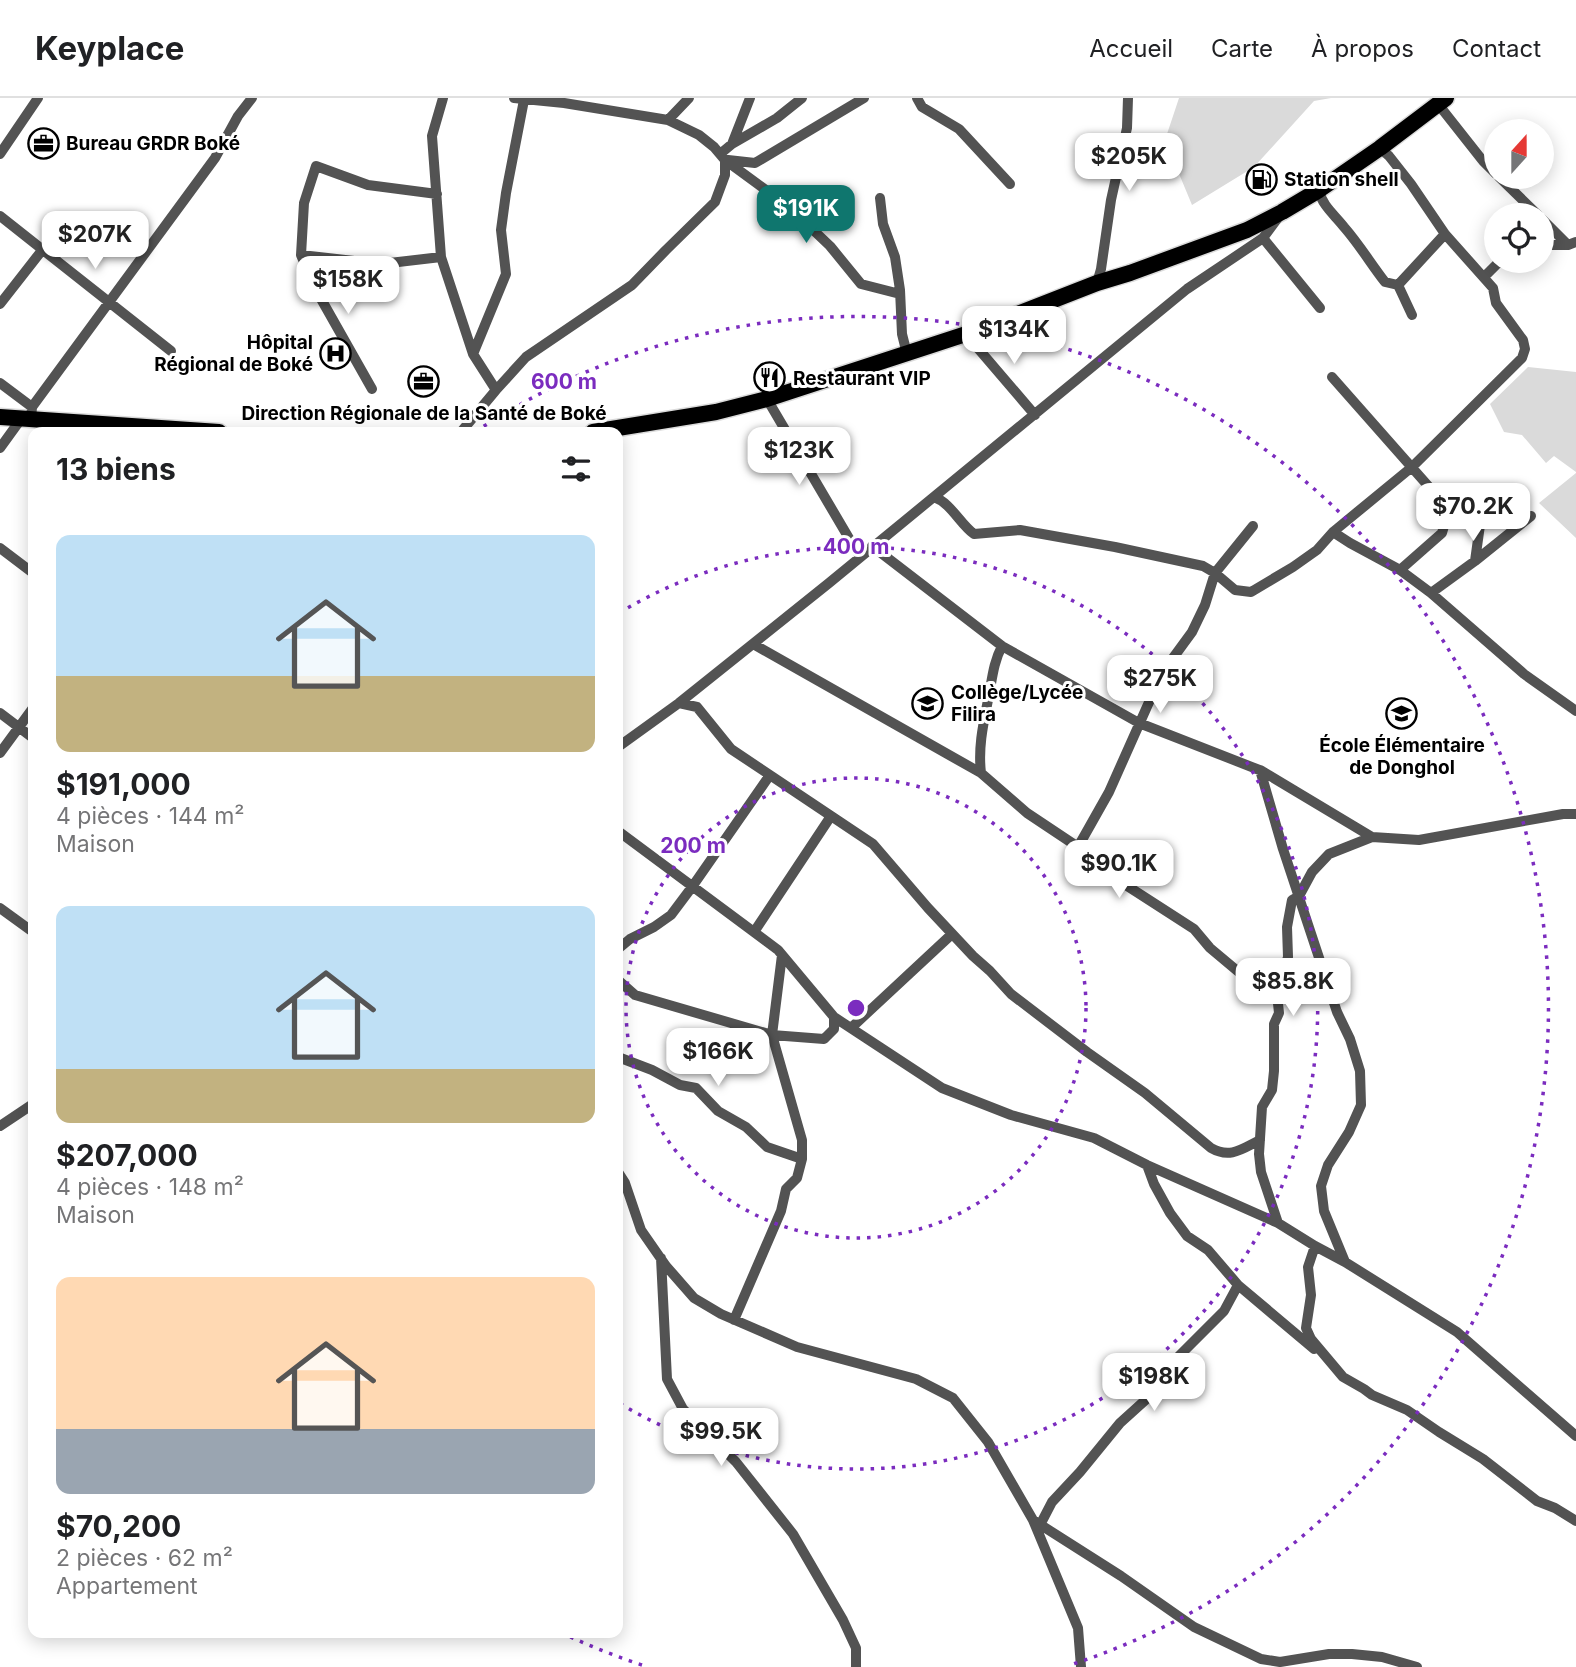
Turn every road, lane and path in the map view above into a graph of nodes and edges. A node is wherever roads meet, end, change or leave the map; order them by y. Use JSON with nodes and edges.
{"nodes":[{"id":1,"x":38,"y":98,"type":"edge"},
{"id":2,"x":252,"y":98,"type":"edge"},
{"id":3,"x":443,"y":98,"type":"edge"},
{"id":4,"x":689,"y":98,"type":"edge"},
{"id":5,"x":750,"y":98,"type":"edge"},
{"id":6,"x":802,"y":98,"type":"edge"},
{"id":7,"x":864,"y":98,"type":"edge"},
{"id":8,"x":917,"y":98,"type":"edge"},
{"id":9,"x":1128,"y":98,"type":"edge"},
{"id":10,"x":519,"y":99,"type":"edge"},
{"id":11,"x":567,"y":101,"type":"edge"},
{"id":12,"x":1442,"y":101,"type":"edge"},
{"id":13,"x":668,"y":120,"type":"junction"},
{"id":14,"x":732,"y":144,"type":"junction"},
{"id":15,"x":1380,"y":148,"type":"junction"},
{"id":16,"x":0,"y":154,"type":"edge"},
{"id":17,"x":722,"y":157,"type":"junction"},
{"id":18,"x":1484,"y":161,"type":"edge"},
{"id":19,"x":1010,"y":184,"type":"dead end"},
{"id":20,"x":1512,"y":189,"type":"edge"},
{"id":21,"x":1319,"y":190,"type":"junction"},
{"id":22,"x":437,"y":194,"type":"junction"},
{"id":23,"x":880,"y":198,"type":"dead end"},
{"id":24,"x":1526,"y":203,"type":"edge"},
{"id":25,"x":1282,"y":212,"type":"junction"},
{"id":26,"x":0,"y":216,"type":"edge"},
{"id":27,"x":1554,"y":229,"type":"edge"},
{"id":28,"x":1445,"y":234,"type":"junction"},
{"id":29,"x":1263,"y":238,"type":"junction"},
{"id":30,"x":1572,"y":244,"type":"edge"},
{"id":31,"x":1554,"y":245,"type":"edge"},
{"id":32,"x":43,"y":249,"type":"junction"},
{"id":33,"x":301,"y":255,"type":"junction"},
{"id":34,"x":441,"y":257,"type":"junction"},
{"id":35,"x":1488,"y":273,"type":"edge"},
{"id":36,"x":1484,"y":277,"type":"junction"},
{"id":37,"x":1097,"y":283,"type":"junction"},
{"id":38,"x":1398,"y":285,"type":"junction"},
{"id":39,"x":900,"y":294,"type":"junction"},
{"id":40,"x":109,"y":302,"type":"junction"},
{"id":41,"x":0,"y":304,"type":"edge"},
{"id":42,"x":1320,"y":308,"type":"dead end"},
{"id":43,"x":1412,"y":315,"type":"dead end"},
{"id":44,"x":969,"y":333,"type":"junction"},
{"id":45,"x":170,"y":351,"type":"dead end"},
{"id":46,"x":473,"y":354,"type":"junction"},
{"id":47,"x":907,"y":354,"type":"junction"},
{"id":48,"x":1332,"y":377,"type":"dead end"},
{"id":49,"x":0,"y":383,"type":"edge"},
{"id":50,"x":372,"y":390,"type":"dead end"},
{"id":51,"x":496,"y":390,"type":"junction"},
{"id":52,"x":767,"y":400,"type":"junction"},
{"id":53,"x":28,"y":415,"type":"junction"},
{"id":54,"x":1035,"y":415,"type":"junction"},
{"id":55,"x":0,"y":417,"type":"edge"},
{"id":56,"x":52,"y":421,"type":"junction"},
{"id":57,"x":60,"y":427,"type":"edge"},
{"id":58,"x":143,"y":427,"type":"edge"},
{"id":59,"x":465,"y":427,"type":"edge"},
{"id":60,"x":623,"y":427,"type":"edge"},
{"id":61,"x":0,"y":448,"type":"edge"},
{"id":62,"x":1412,"y":467,"type":"junction"},
{"id":63,"x":1430,"y":488,"type":"junction"},
{"id":64,"x":934,"y":497,"type":"junction"},
{"id":65,"x":1531,"y":516,"type":"dead end"},
{"id":66,"x":1253,"y":526,"type":"dead end"},
{"id":67,"x":1333,"y":532,"type":"junction"},
{"id":68,"x":872,"y":546,"type":"junction"},
{"id":69,"x":0,"y":548,"type":"edge"},
{"id":70,"x":860,"y":557,"type":"junction"},
{"id":71,"x":1475,"y":561,"type":"junction"},
{"id":72,"x":28,"y":569,"type":"edge"},
{"id":73,"x":1400,"y":570,"type":"junction"},
{"id":74,"x":1215,"y":573,"type":"junction"},
{"id":75,"x":1431,"y":593,"type":"junction"},
{"id":76,"x":753,"y":643,"type":"junction"},
{"id":77,"x":1002,"y":646,"type":"junction"},
{"id":78,"x":679,"y":703,"type":"junction"},
{"id":79,"x":1576,"y":710,"type":"edge"},
{"id":80,"x":0,"y":713,"type":"edge"},
{"id":81,"x":28,"y":715,"type":"edge"},
{"id":82,"x":1139,"y":723,"type":"junction"},
{"id":83,"x":19,"y":727,"type":"junction"},
{"id":84,"x":28,"y":734,"type":"edge"},
{"id":85,"x":623,"y":743,"type":"edge"},
{"id":86,"x":0,"y":752,"type":"edge"},
{"id":87,"x":1260,"y":770,"type":"junction"},
{"id":88,"x":981,"y":773,"type":"junction"},
{"id":89,"x":770,"y":775,"type":"junction"},
{"id":90,"x":1576,"y":814,"type":"edge"},
{"id":91,"x":831,"y":816,"type":"junction"},
{"id":92,"x":623,"y":835,"type":"edge"},
{"id":93,"x":1372,"y":837,"type":"junction"},
{"id":94,"x":1078,"y":847,"type":"junction"},
{"id":95,"x":692,"y":887,"type":"junction"},
{"id":96,"x":1299,"y":896,"type":"junction"},
{"id":97,"x":0,"y":908,"type":"edge"},
{"id":98,"x":28,"y":928,"type":"edge"},
{"id":99,"x":754,"y":932,"type":"junction"},
{"id":100,"x":952,"y":934,"type":"junction"},
{"id":101,"x":623,"y":945,"type":"edge"},
{"id":102,"x":782,"y":955,"type":"junction"},
{"id":103,"x":623,"y":984,"type":"edge"},
{"id":104,"x":1277,"y":994,"type":"junction"},
{"id":105,"x":834,"y":1017,"type":"junction"},
{"id":106,"x":851,"y":1028,"type":"junction"},
{"id":107,"x":772,"y":1035,"type":"junction"},
{"id":108,"x":623,"y":1059,"type":"edge"},
{"id":109,"x":28,"y":1107,"type":"edge"},
{"id":110,"x":0,"y":1126,"type":"edge"},
{"id":111,"x":1260,"y":1140,"type":"junction"},
{"id":112,"x":802,"y":1159,"type":"junction"},
{"id":113,"x":1147,"y":1165,"type":"junction"},
{"id":114,"x":623,"y":1180,"type":"edge"},
{"id":115,"x":1278,"y":1223,"type":"junction"},
{"id":116,"x":1315,"y":1246,"type":"junction"},
{"id":117,"x":661,"y":1258,"type":"junction"},
{"id":118,"x":1345,"y":1262,"type":"junction"},
{"id":119,"x":1238,"y":1285,"type":"junction"},
{"id":120,"x":734,"y":1320,"type":"junction"},
{"id":121,"x":1330,"y":1363,"type":"junction"},
{"id":122,"x":1576,"y":1436,"type":"edge"},
{"id":123,"x":1576,"y":1521,"type":"edge"},
{"id":124,"x":1036,"y":1522,"type":"junction"},
{"id":125,"x":856,"y":1667,"type":"edge"},
{"id":126,"x":1081,"y":1667,"type":"edge"},
{"id":127,"x":1417,"y":1667,"type":"edge"}],
"edges":[{"from":1,"to":16,"type":"street"},
{"from":2,"to":40,"type":"street"},
{"from":3,"to":22,"type":"street"},
{"from":4,"to":13,"type":"street"},
{"from":5,"to":14,"type":"street"},
{"from":6,"to":14,"type":"street"},
{"from":7,"to":17,"type":"street"},
{"from":8,"to":19,"type":"street"},
{"from":9,"to":37,"type":"street"},
{"from":10,"to":11,"type":"street"},
{"from":10,"to":46,"type":"street"},
{"from":11,"to":13,"type":"street"},
{"from":12,"to":15,"type":"highway"},
{"from":12,"to":18,"type":"street"},
{"from":13,"to":17,"type":"street"},
{"from":14,"to":17,"type":"street"},
{"from":15,"to":21,"type":"highway"},
{"from":15,"to":28,"type":"street"},
{"from":17,"to":39,"type":"street"},
{"from":17,"to":51,"type":"street"},
{"from":20,"to":24,"type":"street"},
{"from":21,"to":25,"type":"highway"},
{"from":21,"to":38,"type":"street"},
{"from":22,"to":33,"type":"street"},
{"from":22,"to":34,"type":"street"},
{"from":23,"to":39,"type":"street"},
{"from":25,"to":29,"type":"street"},
{"from":25,"to":37,"type":"highway"},
{"from":26,"to":32,"type":"street"},
{"from":27,"to":30,"type":"street"},
{"from":28,"to":36,"type":"street"},
{"from":28,"to":38,"type":"street"},
{"from":29,"to":42,"type":"street"},
{"from":29,"to":54,"type":"street"},
{"from":30,"to":31,"type":"street"},
{"from":32,"to":40,"type":"street"},
{"from":32,"to":41,"type":"street"},
{"from":33,"to":34,"type":"street"},
{"from":33,"to":50,"type":"street"},
{"from":34,"to":46,"type":"street"},
{"from":35,"to":36,"type":"street"},
{"from":36,"to":62,"type":"street"},
{"from":37,"to":44,"type":"highway"},
{"from":38,"to":43,"type":"street"},
{"from":39,"to":47,"type":"street"},
{"from":40,"to":45,"type":"street"},
{"from":40,"to":53,"type":"street"},
{"from":44,"to":47,"type":"highway"},
{"from":44,"to":54,"type":"street"},
{"from":46,"to":51,"type":"street"},
{"from":47,"to":52,"type":"highway"},
{"from":48,"to":62,"type":"street"},
{"from":49,"to":53,"type":"street"},
{"from":51,"to":59,"type":"street"},
{"from":52,"to":60,"type":"highway"},
{"from":52,"to":70,"type":"street"},
{"from":53,"to":55,"type":"highway"},
{"from":53,"to":56,"type":"highway"},
{"from":53,"to":61,"type":"street"},
{"from":54,"to":64,"type":"street"},
{"from":56,"to":57,"type":"street"},
{"from":56,"to":58,"type":"highway"},
{"from":62,"to":63,"type":"street"},
{"from":62,"to":67,"type":"street"},
{"from":63,"to":71,"type":"street"},
{"from":63,"to":73,"type":"street"},
{"from":64,"to":68,"type":"street"},
{"from":64,"to":74,"type":"street"},
{"from":65,"to":71,"type":"street"},
{"from":66,"to":74,"type":"street"},
{"from":67,"to":73,"type":"street"},
{"from":67,"to":74,"type":"street"},
{"from":68,"to":70,"type":"street"},
{"from":68,"to":77,"type":"street"},
{"from":69,"to":72,"type":"street"},
{"from":70,"to":76,"type":"street"},
{"from":71,"to":75,"type":"street"},
{"from":73,"to":75,"type":"street"},
{"from":74,"to":82,"type":"street"},
{"from":75,"to":79,"type":"street"},
{"from":76,"to":78,"type":"street"},
{"from":76,"to":88,"type":"street"},
{"from":77,"to":82,"type":"street"},
{"from":77,"to":88,"type":"street"},
{"from":78,"to":85,"type":"street"},
{"from":78,"to":89,"type":"street"},
{"from":80,"to":83,"type":"street"},
{"from":81,"to":83,"type":"street"},
{"from":82,"to":87,"type":"street"},
{"from":82,"to":94,"type":"street"},
{"from":83,"to":84,"type":"street"},
{"from":83,"to":86,"type":"street"},
{"from":87,"to":93,"type":"street"},
{"from":87,"to":96,"type":"street"},
{"from":88,"to":94,"type":"street"},
{"from":89,"to":91,"type":"street"},
{"from":89,"to":95,"type":"street"},
{"from":90,"to":93,"type":"street"},
{"from":91,"to":99,"type":"street"},
{"from":91,"to":100,"type":"street"},
{"from":92,"to":95,"type":"street"},
{"from":93,"to":96,"type":"street"},
{"from":94,"to":104,"type":"street"},
{"from":95,"to":99,"type":"street"},
{"from":95,"to":101,"type":"street"},
{"from":96,"to":104,"type":"street"},
{"from":96,"to":118,"type":"street"},
{"from":97,"to":98,"type":"street"},
{"from":99,"to":102,"type":"street"},
{"from":100,"to":106,"type":"street"},
{"from":100,"to":111,"type":"street"},
{"from":102,"to":105,"type":"street"},
{"from":102,"to":107,"type":"street"},
{"from":103,"to":107,"type":"street"},
{"from":104,"to":111,"type":"street"},
{"from":105,"to":106,"type":"street"},
{"from":105,"to":107,"type":"street"},
{"from":106,"to":113,"type":"street"},
{"from":107,"to":112,"type":"street"},
{"from":108,"to":112,"type":"street"},
{"from":109,"to":110,"type":"street"},
{"from":111,"to":115,"type":"street"},
{"from":112,"to":120,"type":"street"},
{"from":113,"to":115,"type":"street"},
{"from":113,"to":119,"type":"street"},
{"from":114,"to":117,"type":"street"},
{"from":115,"to":116,"type":"street"},
{"from":116,"to":118,"type":"street"},
{"from":116,"to":121,"type":"street"},
{"from":117,"to":120,"type":"street"},
{"from":117,"to":125,"type":"street"},
{"from":118,"to":122,"type":"street"},
{"from":119,"to":121,"type":"street"},
{"from":119,"to":124,"type":"street"},
{"from":120,"to":124,"type":"street"},
{"from":121,"to":123,"type":"street"},
{"from":124,"to":126,"type":"street"},
{"from":124,"to":127,"type":"street"}]}
